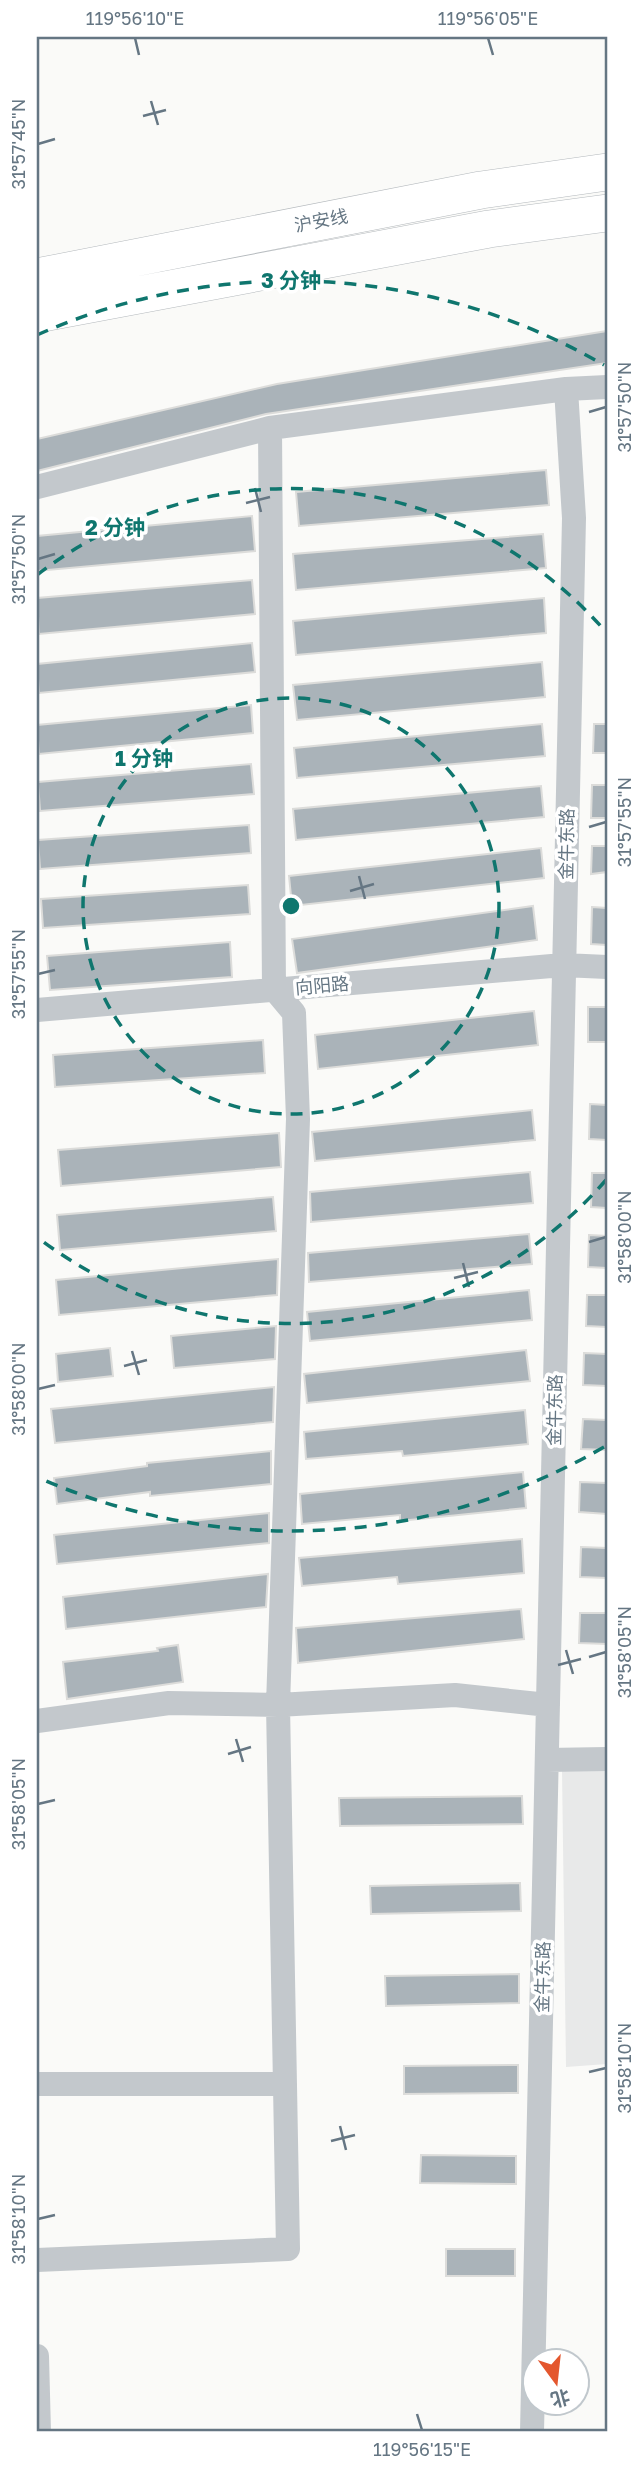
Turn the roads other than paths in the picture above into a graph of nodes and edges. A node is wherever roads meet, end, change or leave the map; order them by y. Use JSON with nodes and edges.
{"nodes":[{"id":1,"x":607,"y":172,"type":"edge"},
{"id":2,"x":607,"y":213,"type":"edge"},
{"id":3,"x":37,"y":276,"type":"edge"},
{"id":4,"x":37,"y":314,"type":"edge"},
{"id":5,"x":607,"y":387,"type":"edge"},
{"id":6,"x":565,"y":389,"type":"junction"},
{"id":7,"x":270,"y":428,"type":"junction"},
{"id":8,"x":37,"y":487,"type":"edge"},
{"id":9,"x":563,"y":965,"type":"junction"},
{"id":10,"x":607,"y":967,"type":"edge"},
{"id":11,"x":274,"y":989,"type":"junction"},
{"id":12,"x":37,"y":1010,"type":"edge"},
{"id":13,"x":278,"y":1705,"type":"junction"},
{"id":14,"x":548,"y":1705,"type":"junction"},
{"id":15,"x":37,"y":1721,"type":"edge"},
{"id":16,"x":607,"y":1759,"type":"edge"},
{"id":17,"x":547,"y":1760,"type":"junction"},
{"id":18,"x":37,"y":2084,"type":"edge"},
{"id":19,"x":285,"y":2084,"type":"junction"},
{"id":20,"x":37,"y":2260,"type":"edge"},
{"id":21,"x":37,"y":2356,"type":"edge"},
{"id":22,"x":38,"y":2432,"type":"edge"},
{"id":23,"x":532,"y":2432,"type":"edge"}],
"edges":[{"from":1,"to":3,"type":"highway","name":"沪安线"},
{"from":2,"to":4,"type":"highway"},
{"from":5,"to":6,"type":"street"},
{"from":6,"to":7,"type":"street"},
{"from":6,"to":9,"type":"street","name":"金牛东路"},
{"from":7,"to":8,"type":"street"},
{"from":7,"to":11,"type":"street"},
{"from":9,"to":10,"type":"street","name":"向阳路"},
{"from":9,"to":11,"type":"street","name":"向阳路"},
{"from":9,"to":14,"type":"street","name":"金牛东路"},
{"from":11,"to":12,"type":"street","name":"向阳路"},
{"from":11,"to":13,"type":"street"},
{"from":13,"to":14,"type":"street"},
{"from":13,"to":15,"type":"street"},
{"from":13,"to":19,"type":"street"},
{"from":14,"to":17,"type":"street","name":"金牛东路"},
{"from":16,"to":17,"type":"street"},
{"from":17,"to":23,"type":"street","name":"金牛东路"},
{"from":18,"to":19,"type":"street"},
{"from":19,"to":20,"type":"street"},
{"from":21,"to":22,"type":"street"}]}
